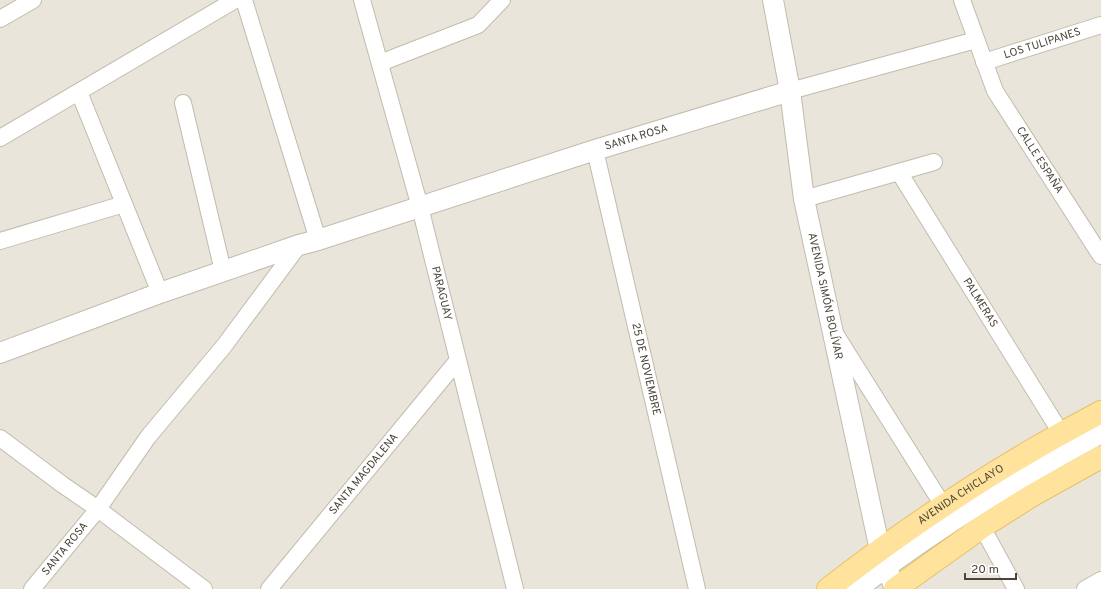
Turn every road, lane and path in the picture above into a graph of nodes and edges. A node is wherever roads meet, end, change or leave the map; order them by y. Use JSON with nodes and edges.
{"nodes":[{"id":1,"x":33,"y":0,"type":"edge"},
{"id":2,"x":235,"y":0,"type":"edge"},
{"id":3,"x":244,"y":0,"type":"edge"},
{"id":4,"x":362,"y":0,"type":"edge"},
{"id":5,"x":502,"y":0,"type":"edge"},
{"id":6,"x":774,"y":0,"type":"edge"},
{"id":7,"x":962,"y":0,"type":"edge"},
{"id":8,"x":0,"y":19,"type":"edge"},
{"id":9,"x":1101,"y":25,"type":"edge"},
{"id":10,"x":976,"y":40,"type":"junction"},
{"id":11,"x":984,"y":62,"type":"junction"},
{"id":12,"x":380,"y":63,"type":"junction"},
{"id":13,"x":790,"y":90,"type":"junction"},
{"id":14,"x":79,"y":92,"type":"junction"},
{"id":15,"x":183,"y":103,"type":"dead end"},
{"id":16,"x":0,"y":138,"type":"edge"},
{"id":17,"x":594,"y":150,"type":"junction"},
{"id":18,"x":934,"y":162,"type":"dead end"},
{"id":19,"x":899,"y":172,"type":"junction"},
{"id":20,"x":804,"y":199,"type":"junction"},
{"id":21,"x":124,"y":204,"type":"junction"},
{"id":22,"x":420,"y":207,"type":"junction"},
{"id":23,"x":318,"y":240,"type":"junction"},
{"id":24,"x":0,"y":241,"type":"edge"},
{"id":25,"x":299,"y":245,"type":"junction"},
{"id":26,"x":1101,"y":256,"type":"edge"},
{"id":27,"x":223,"y":271,"type":"junction"},
{"id":28,"x":160,"y":293,"type":"junction"},
{"id":29,"x":831,"y":327,"type":"junction"},
{"id":30,"x":0,"y":353,"type":"edge"},
{"id":31,"x":458,"y":360,"type":"junction"},
{"id":32,"x":1101,"y":412,"type":"edge"},
{"id":33,"x":1061,"y":433,"type":"junction"},
{"id":34,"x":1101,"y":433,"type":"edge"},
{"id":35,"x":0,"y":438,"type":"edge"},
{"id":36,"x":1101,"y":457,"type":"edge"},
{"id":37,"x":944,"y":507,"type":"junction"},
{"id":38,"x":98,"y":509,"type":"junction"},
{"id":39,"x":982,"y":527,"type":"junction"},
{"id":40,"x":883,"y":558,"type":"junction"},
{"id":41,"x":1101,"y":580,"type":"edge"},
{"id":42,"x":509,"y":585,"type":"edge"},
{"id":43,"x":32,"y":589,"type":"edge"},
{"id":44,"x":204,"y":589,"type":"edge"},
{"id":45,"x":269,"y":589,"type":"edge"},
{"id":46,"x":696,"y":589,"type":"edge"},
{"id":47,"x":828,"y":589,"type":"edge"},
{"id":48,"x":857,"y":589,"type":"edge"},
{"id":49,"x":895,"y":589,"type":"edge"},
{"id":50,"x":1016,"y":589,"type":"edge"},
{"id":51,"x":1085,"y":589,"type":"edge"}],
"edges":[{"from":1,"to":8,"type":"street"},
{"from":2,"to":14,"type":"street"},
{"from":3,"to":23,"type":"street"},
{"from":4,"to":12,"type":"street","name":"PARAGUAY"},
{"from":5,"to":12,"type":"street"},
{"from":6,"to":13,"type":"street","name":"AVENIDA SIMÓN BOLÍVAR"},
{"from":7,"to":10,"type":"street","name":"CALLE ESPAÑA"},
{"from":9,"to":11,"type":"street","name":"LOS TULIPANES"},
{"from":10,"to":11,"type":"street","name":"CALLE ESPAÑA"},
{"from":10,"to":13,"type":"street","name":"SANTA ROSA"},
{"from":11,"to":26,"type":"street","name":"CALLE ESPAÑA"},
{"from":12,"to":22,"type":"street","name":"PARAGUAY"},
{"from":13,"to":17,"type":"street","name":"SANTA ROSA"},
{"from":13,"to":20,"type":"street","name":"AVENIDA SIMÓN BOLÍVAR"},
{"from":14,"to":16,"type":"street"},
{"from":14,"to":21,"type":"street"},
{"from":15,"to":27,"type":"street"},
{"from":17,"to":22,"type":"street","name":"SANTA ROSA"},
{"from":17,"to":46,"type":"street","name":"25 DE NOVIEMBRE"},
{"from":18,"to":19,"type":"street"},
{"from":19,"to":20,"type":"street"},
{"from":19,"to":33,"type":"street","name":"PALMERAS"},
{"from":20,"to":29,"type":"street","name":"AVENIDA SIMÓN BOLÍVAR"},
{"from":21,"to":24,"type":"street"},
{"from":21,"to":28,"type":"street"},
{"from":22,"to":23,"type":"street","name":"SANTA ROSA"},
{"from":22,"to":31,"type":"street","name":"PARAGUAY"},
{"from":23,"to":25,"type":"street","name":"SANTA ROSA"},
{"from":25,"to":27,"type":"street","name":"SANTA ROSA"},
{"from":25,"to":38,"type":"street","name":"SANTA ROSA"},
{"from":27,"to":28,"type":"street","name":"SANTA ROSA"},
{"from":28,"to":30,"type":"street","name":"SANTA ROSA"},
{"from":29,"to":37,"type":"street"},
{"from":29,"to":40,"type":"street","name":"AVENIDA SIMÓN BOLÍVAR"},
{"from":31,"to":42,"type":"street","name":"PARAGUAY"},
{"from":31,"to":45,"type":"street","name":"SANTA MAGDALENA"},
{"from":32,"to":33,"type":"main road","name":"AVENIDA CHICLAYO"},
{"from":33,"to":37,"type":"main road","name":"AVENIDA CHICLAYO"},
{"from":34,"to":40,"type":"street","name":"AVENIDA CHICLAYO"},
{"from":35,"to":38,"type":"street"},
{"from":36,"to":39,"type":"main road"},
{"from":37,"to":40,"type":"main road","name":"AVENIDA CHICLAYO"},
{"from":38,"to":43,"type":"street","name":"SANTA ROSA"},
{"from":38,"to":44,"type":"street"},
{"from":39,"to":49,"type":"main road"},
{"from":39,"to":50,"type":"street"},
{"from":40,"to":47,"type":"main road","name":"AVENIDA CHICLAYO"},
{"from":40,"to":48,"type":"street","name":"AVENIDA CHICLAYO"},
{"from":40,"to":49,"type":"street","name":"AVENIDA SIMÓN BOLÍVAR"},
{"from":41,"to":51,"type":"street"}]}
